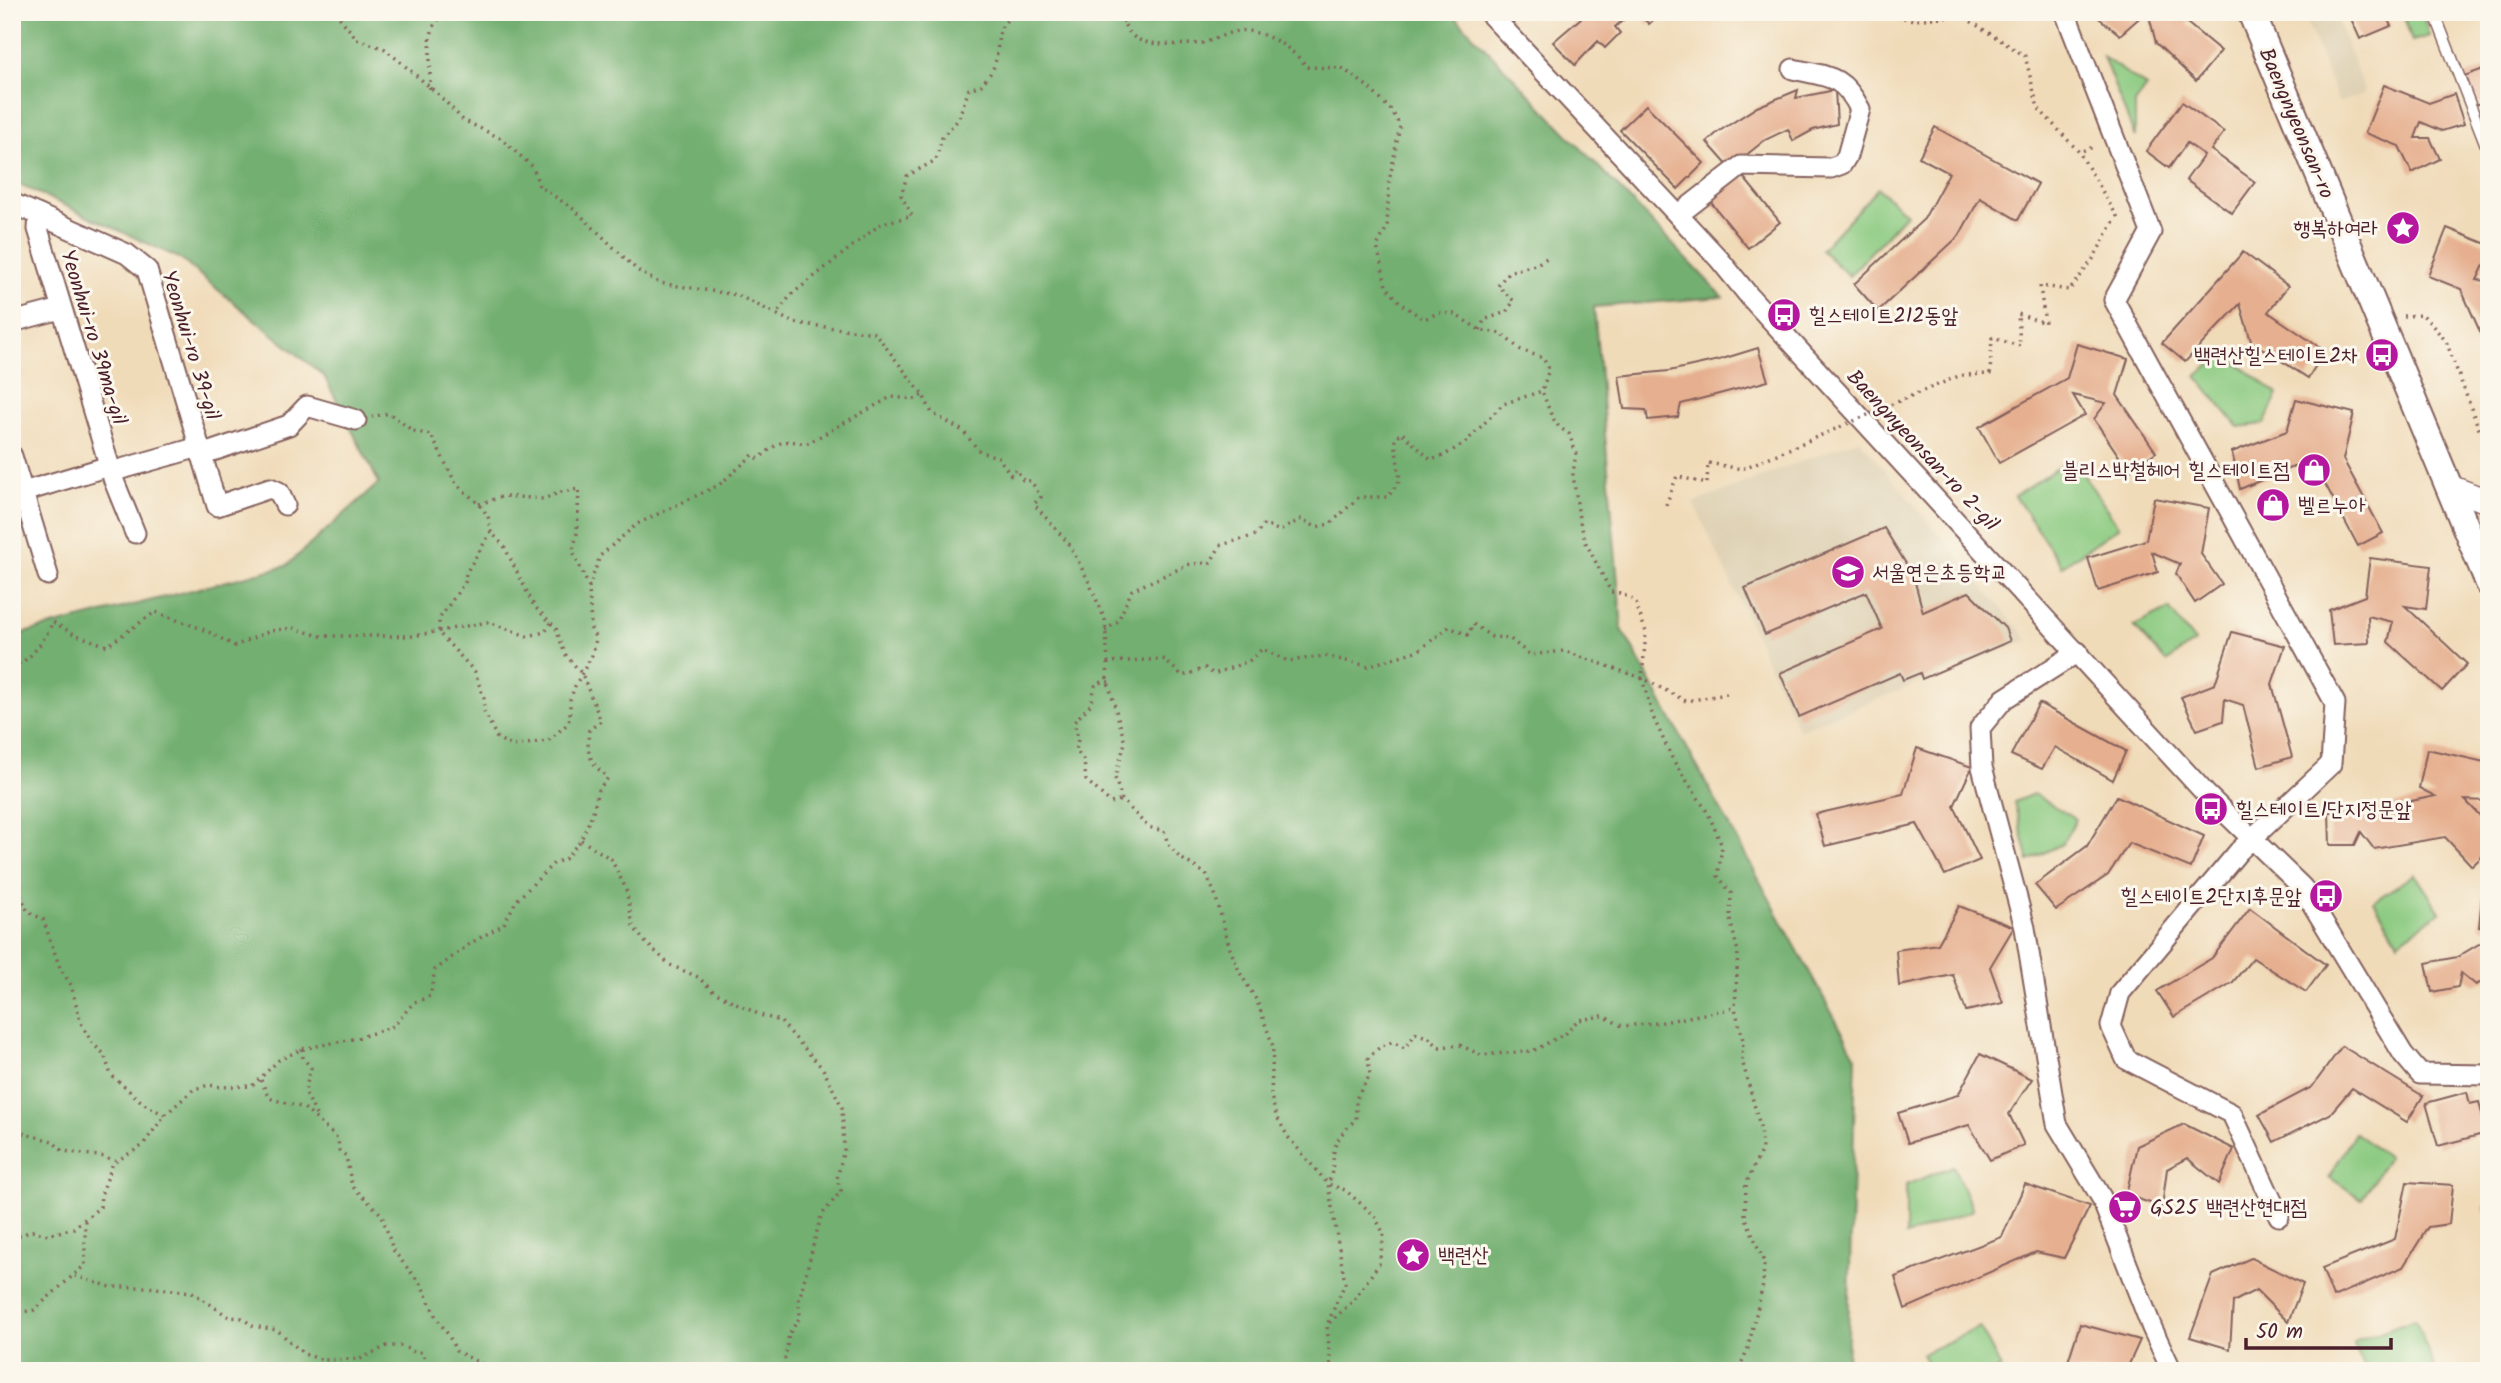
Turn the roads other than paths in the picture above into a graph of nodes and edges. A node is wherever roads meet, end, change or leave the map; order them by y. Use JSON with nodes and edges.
{"nodes":[{"id":1,"x":1488,"y":12,"type":"edge"},
{"id":2,"x":2065,"y":12,"type":"edge"},
{"id":3,"x":2251,"y":12,"type":"edge"},
{"id":4,"x":2434,"y":12,"type":"edge"},
{"id":5,"x":1793,"y":69,"type":"dead end"},
{"id":6,"x":2489,"y":153,"type":"edge"},
{"id":7,"x":12,"y":203,"type":"edge"},
{"id":8,"x":39,"y":215,"type":"junction"},
{"id":9,"x":1678,"y":215,"type":"junction"},
{"id":10,"x":61,"y":309,"type":"junction"},
{"id":11,"x":12,"y":322,"type":"edge"},
{"id":12,"x":356,"y":420,"type":"road end"},
{"id":13,"x":200,"y":451,"type":"junction"},
{"id":14,"x":12,"y":456,"type":"edge"},
{"id":15,"x":110,"y":469,"type":"junction"},
{"id":16,"x":2448,"y":486,"type":"junction"},
{"id":17,"x":23,"y":492,"type":"junction"},
{"id":18,"x":2489,"y":502,"type":"edge"},
{"id":19,"x":285,"y":505,"type":"dead end"},
{"id":20,"x":135,"y":533,"type":"dead end"},
{"id":21,"x":48,"y":575,"type":"dead end"},
{"id":22,"x":2489,"y":583,"type":"edge"},
{"id":23,"x":2078,"y":653,"type":"junction"},
{"id":24,"x":2252,"y":838,"type":"junction"},
{"id":25,"x":2489,"y":1075,"type":"edge"},
{"id":26,"x":2279,"y":1216,"type":"dead end"},
{"id":27,"x":2172,"y":1371,"type":"edge"}],
"edges":[{"from":1,"to":9,"type":"street","name":"Baengnyeonsan-ro 2-gil"},
{"from":2,"to":24,"type":"street"},
{"from":3,"to":16,"type":"main road","name":"Baengnyeonsan-ro"},
{"from":4,"to":6,"type":"lane"},
{"from":5,"to":9,"type":"street"},
{"from":7,"to":8,"type":"street","name":"Yeonhui-ro 39-gil"},
{"from":8,"to":10,"type":"street","name":"Yeonhui-ro 39ma-gil"},
{"from":8,"to":13,"type":"street","name":"Yeonhui-ro 39-gil"},
{"from":9,"to":23,"type":"street","name":"Baengnyeonsan-ro 2-gil"},
{"from":10,"to":11,"type":"street"},
{"from":10,"to":15,"type":"street","name":"Yeonhui-ro 39ma-gil"},
{"from":12,"to":13,"type":"street","name":"Yeonhui-ro 39-gil"},
{"from":13,"to":15,"type":"street"},
{"from":13,"to":19,"type":"street","name":"Yeonhui-ro 39-gil"},
{"from":14,"to":17,"type":"street"},
{"from":15,"to":17,"type":"street"},
{"from":15,"to":20,"type":"street","name":"Yeonhui-ro 39ma-gil"},
{"from":16,"to":18,"type":"street"},
{"from":16,"to":22,"type":"main road","name":"Baengnyeonsan-ro"},
{"from":17,"to":21,"type":"street"},
{"from":23,"to":24,"type":"street","name":"Baengnyeonsan-ro 2-gil"},
{"from":23,"to":27,"type":"street"},
{"from":24,"to":25,"type":"street","name":"Baengnyeonsan-ro 2-gil"},
{"from":24,"to":26,"type":"street"}]}
